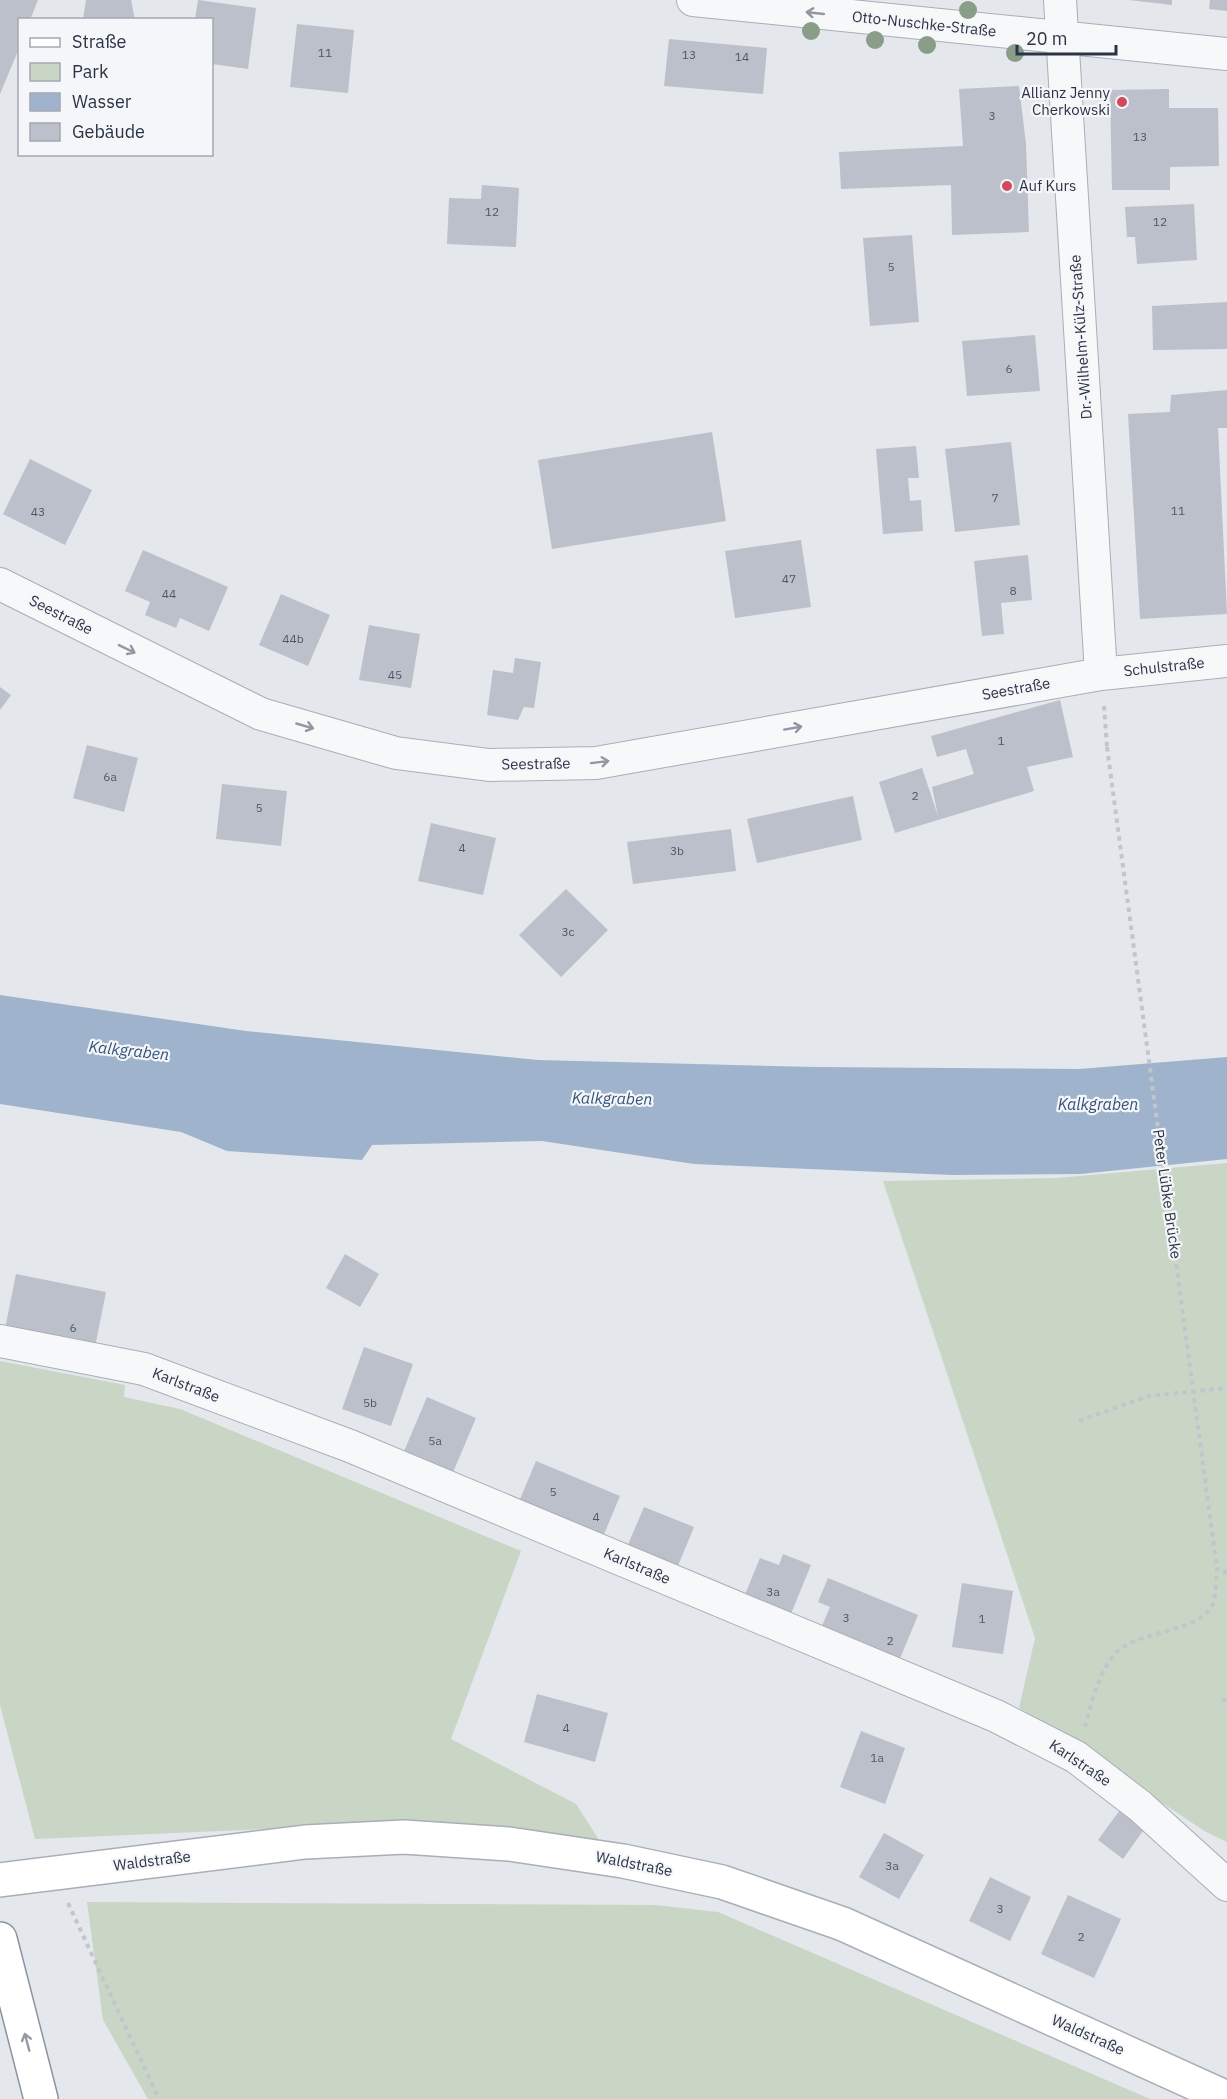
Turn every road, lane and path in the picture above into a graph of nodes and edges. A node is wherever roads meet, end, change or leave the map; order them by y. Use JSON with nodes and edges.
{"nodes":[{"id":1,"x":693,"y":0,"type":"edge"},
{"id":2,"x":1060,"y":0,"type":"edge"},
{"id":3,"x":1061,"y":39,"type":"junction"},
{"id":4,"x":1227,"y":54,"type":"edge"},
{"id":5,"x":0,"y":584,"type":"edge"},
{"id":6,"x":1227,"y":661,"type":"edge"},
{"id":7,"x":1101,"y":674,"type":"junction"},
{"id":8,"x":0,"y":1341,"type":"edge"},
{"id":9,"x":1227,"y":1388,"type":"edge"},
{"id":10,"x":1079,"y":1421,"type":"dead end"},
{"id":11,"x":1217,"y":1569,"type":"junction"},
{"id":12,"x":1227,"y":1573,"type":"edge"},
{"id":13,"x":1076,"y":1756,"type":"junction"},
{"id":14,"x":54,"y":1873,"type":"junction"},
{"id":15,"x":0,"y":1880,"type":"edge"},
{"id":16,"x":1227,"y":1885,"type":"edge"},
{"id":17,"x":0,"y":1940,"type":"edge"},
{"id":18,"x":1227,"y":2098,"type":"edge"},
{"id":19,"x":41,"y":2099,"type":"edge"},
{"id":20,"x":159,"y":2099,"type":"edge"}],
"edges":[{"from":3,"to":1,"type":"street","name":"Otto-Nuschke-Straße","one_way":true},
{"from":2,"to":3,"type":"street","name":"Dr.-Wilhelm-Külz-Straße"},
{"from":3,"to":4,"type":"street","name":"Otto-Nuschke-Straße"},
{"from":3,"to":7,"type":"street","name":"Dr.-Wilhelm-Külz-Straße"},
{"from":5,"to":7,"type":"street","name":"Seestraße","one_way":true},
{"from":6,"to":7,"type":"street","name":"Schulstraße"},
{"from":7,"to":11,"type":"path","name":"Peter Lübke Brücke","bridge":true},
{"from":8,"to":13,"type":"street","name":"Karlstraße"},
{"from":9,"to":10,"type":"path"},
{"from":11,"to":12,"type":"path"},
{"from":11,"to":13,"type":"path","name":"Peter Lübke Brücke"},
{"from":13,"to":16,"type":"street","name":"Karlstraße"},
{"from":14,"to":15,"type":"main road","name":"Waldstraße"},
{"from":14,"to":18,"type":"main road","name":"Waldstraße"},
{"from":14,"to":20,"type":"path"},
{"from":19,"to":17,"type":"main road","one_way":true}]}
